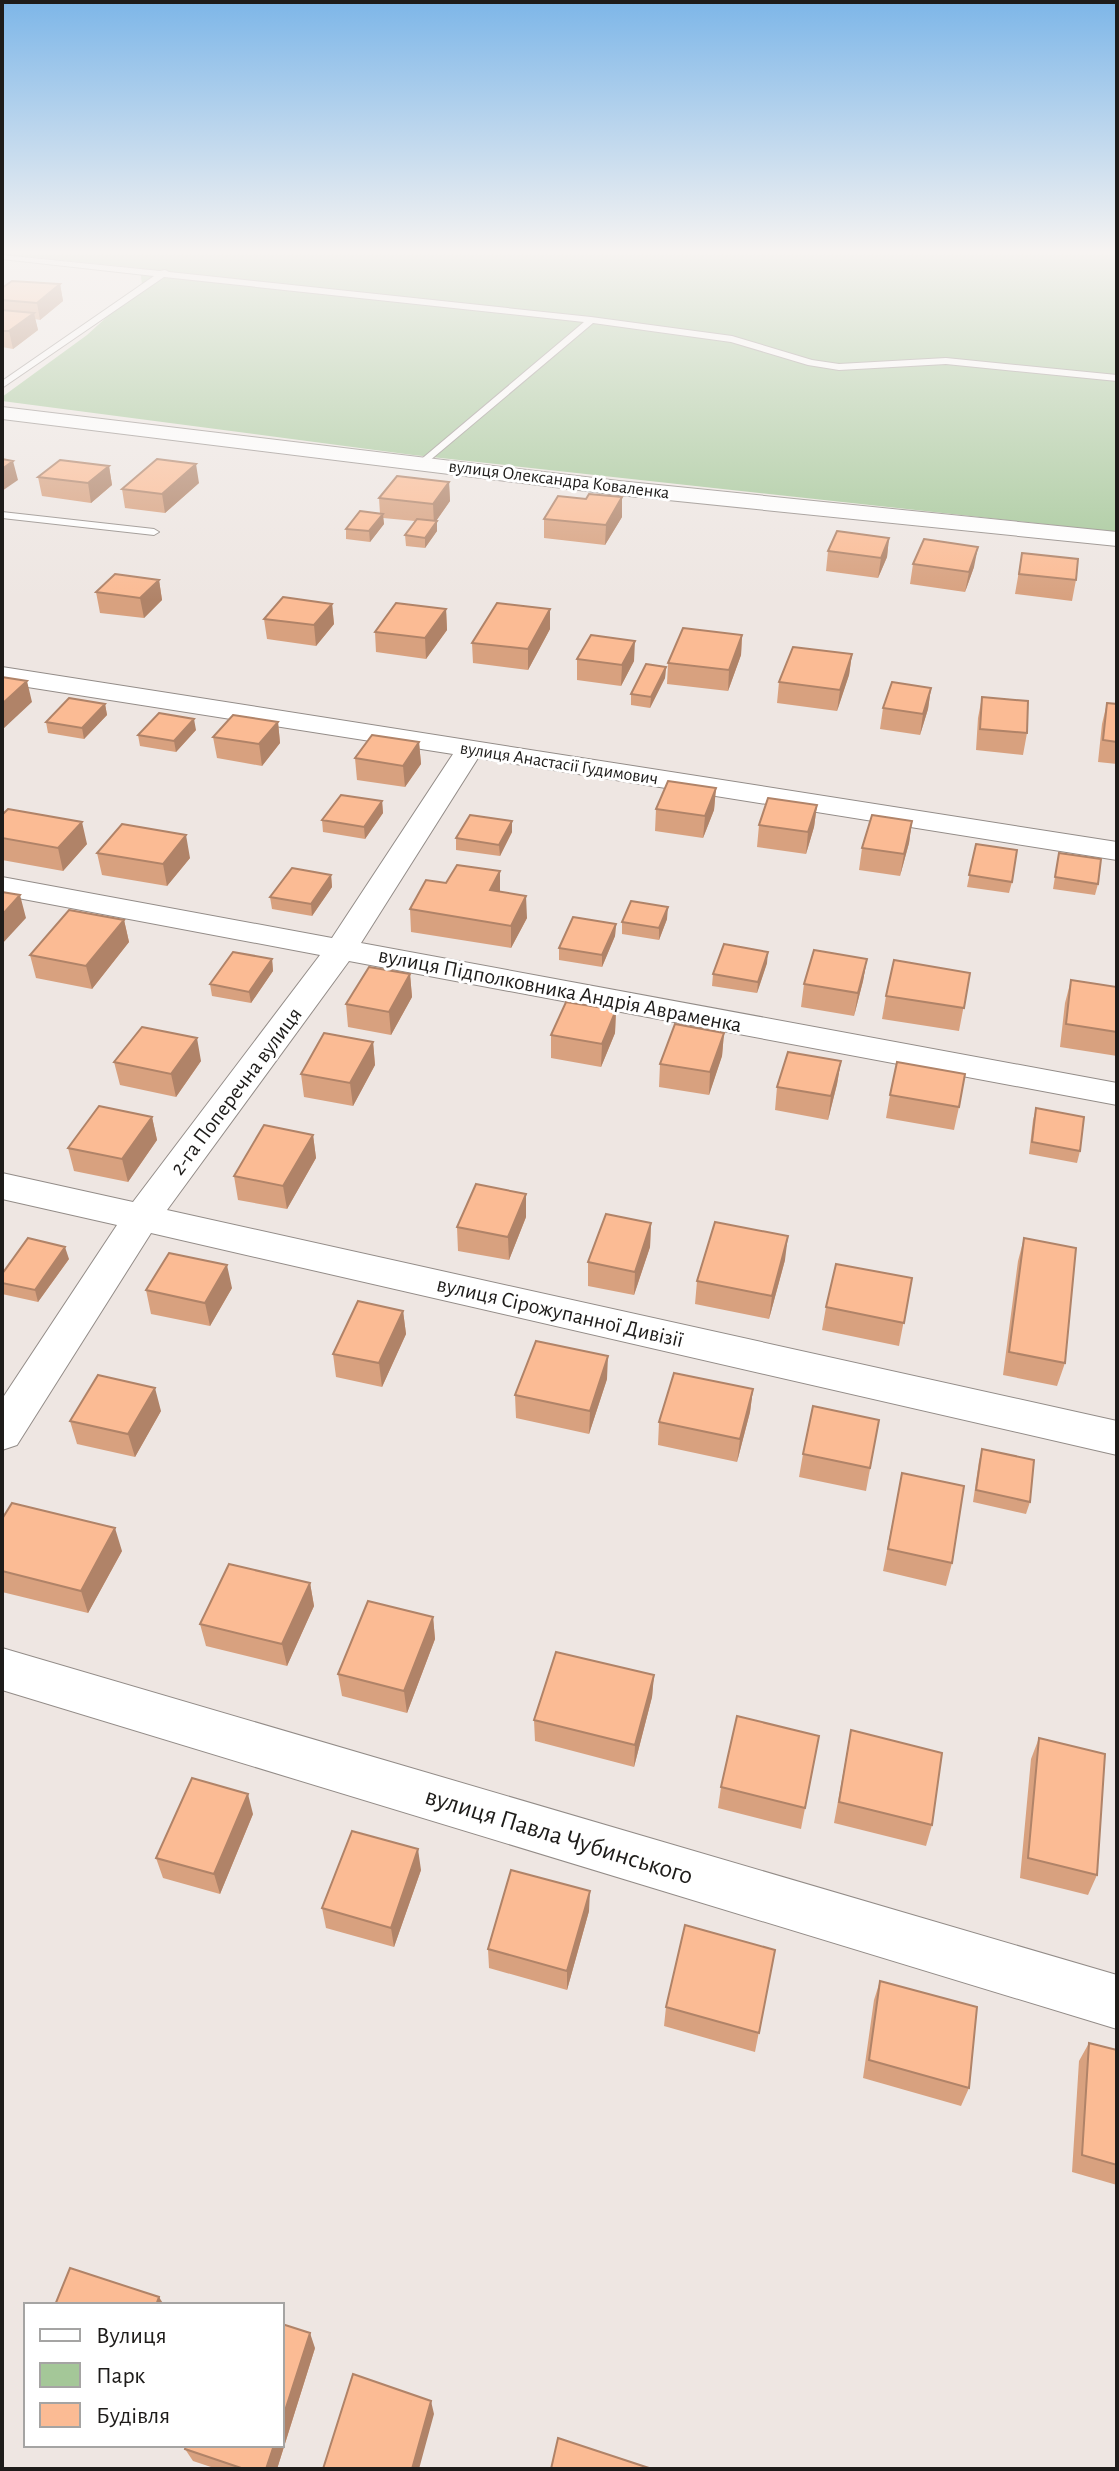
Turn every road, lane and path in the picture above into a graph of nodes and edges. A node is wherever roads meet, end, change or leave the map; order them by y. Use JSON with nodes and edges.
{"nodes":[{"id":1,"x":23,"y":370,"type":"edge"},
{"id":2,"x":532,"y":370,"type":"edge"},
{"id":3,"x":1040,"y":370,"type":"edge"},
{"id":4,"x":1117,"y":378,"type":"edge"},
{"id":5,"x":2,"y":385,"type":"edge"},
{"id":6,"x":2,"y":413,"type":"edge"},
{"id":7,"x":422,"y":464,"type":"junction"},
{"id":8,"x":2,"y":515,"type":"edge"},
{"id":9,"x":154,"y":532,"type":"dead end"},
{"id":10,"x":1117,"y":539,"type":"edge"},
{"id":11,"x":2,"y":675,"type":"edge"},
{"id":12,"x":470,"y":750,"type":"junction"},
{"id":13,"x":1117,"y":851,"type":"edge"},
{"id":14,"x":2,"y":886,"type":"edge"},
{"id":15,"x":341,"y":949,"type":"junction"},
{"id":16,"x":1117,"y":1094,"type":"edge"},
{"id":17,"x":2,"y":1186,"type":"edge"},
{"id":18,"x":142,"y":1217,"type":"junction"},
{"id":19,"x":2,"y":1433,"type":"edge"},
{"id":20,"x":1117,"y":1438,"type":"edge"},
{"id":21,"x":2,"y":1669,"type":"edge"},
{"id":22,"x":1117,"y":2002,"type":"edge"}],
"edges":[{"from":1,"to":5,"type":"lane"},
{"from":2,"to":7,"type":"lane"},
{"from":3,"to":4,"type":"lane"},
{"from":6,"to":7,"type":"street","name":"вулиця Олександра Коваленка"},
{"from":7,"to":10,"type":"street","name":"вулиця Олександра Коваленка"},
{"from":8,"to":9,"type":"lane"},
{"from":11,"to":12,"type":"street","name":"вулиця Анастасії Гудимович"},
{"from":12,"to":13,"type":"street","name":"вулиця Анастасії Гудимович"},
{"from":12,"to":15,"type":"street","name":"2-га Поперечна вулиця"},
{"from":14,"to":15,"type":"street","name":"вулиця Підполковника Андрія Авраменка"},
{"from":15,"to":16,"type":"street","name":"вулиця Підполковника Андрія Авраменка"},
{"from":15,"to":18,"type":"street","name":"2-га Поперечна вулиця"},
{"from":17,"to":18,"type":"street","name":"вулиця Сірожупанної Дивізії"},
{"from":18,"to":19,"type":"street","name":"2-га Поперечна вулиця"},
{"from":18,"to":20,"type":"street","name":"вулиця Сірожупанної Дивізії"},
{"from":21,"to":22,"type":"street","name":"вулиця Павла Чубинського"}]}
